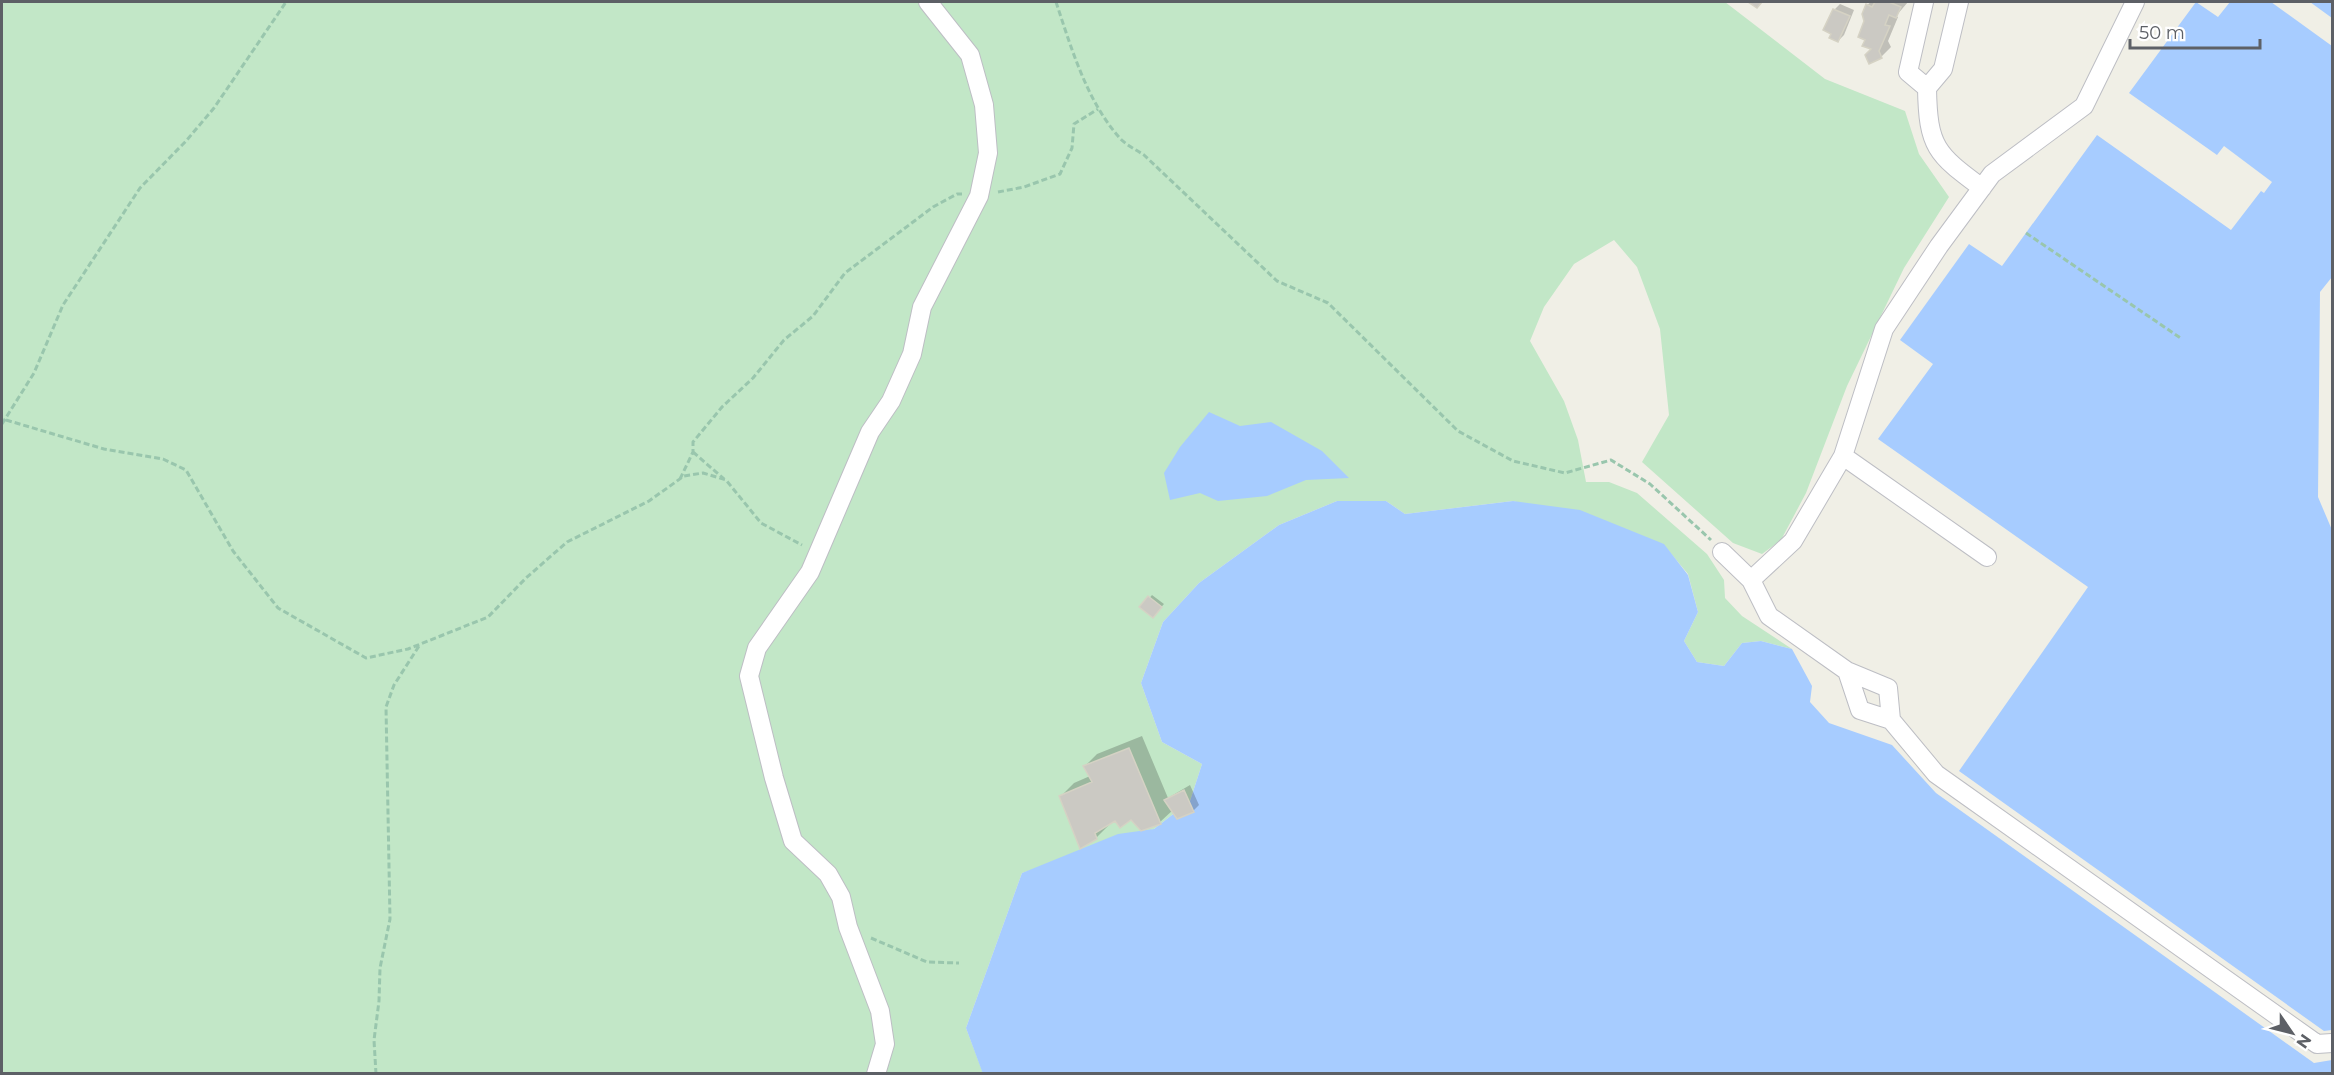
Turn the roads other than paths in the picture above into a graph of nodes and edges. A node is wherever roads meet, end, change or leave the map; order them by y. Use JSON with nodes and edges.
{"nodes":[{"id":1,"x":928,"y":2,"type":"edge"},
{"id":2,"x":1924,"y":2,"type":"edge"},
{"id":3,"x":1959,"y":2,"type":"edge"},
{"id":4,"x":2135,"y":2,"type":"edge"},
{"id":5,"x":1927,"y":88,"type":"junction"},
{"id":6,"x":1982,"y":188,"type":"junction"},
{"id":7,"x":1843,"y":456,"type":"junction"},
{"id":8,"x":1722,"y":552,"type":"road end"},
{"id":9,"x":1987,"y":557,"type":"dead end"},
{"id":10,"x":1751,"y":580,"type":"junction"},
{"id":11,"x":1847,"y":671,"type":"junction"},
{"id":12,"x":1890,"y":720,"type":"junction"},
{"id":13,"x":2332,"y":1043,"type":"edge"},
{"id":14,"x":876,"y":1074,"type":"edge"}],
"edges":[{"from":1,"to":14,"type":"street"},
{"from":2,"to":5,"type":"street"},
{"from":3,"to":5,"type":"street"},
{"from":4,"to":6,"type":"street"},
{"from":5,"to":6,"type":"street"},
{"from":6,"to":7,"type":"street"},
{"from":7,"to":9,"type":"street"},
{"from":7,"to":10,"type":"street"},
{"from":8,"to":10,"type":"street"},
{"from":10,"to":11,"type":"street"},
{"from":11,"to":12,"type":"street"},
{"from":11,"to":12,"type":"street"},
{"from":12,"to":13,"type":"street"}]}
